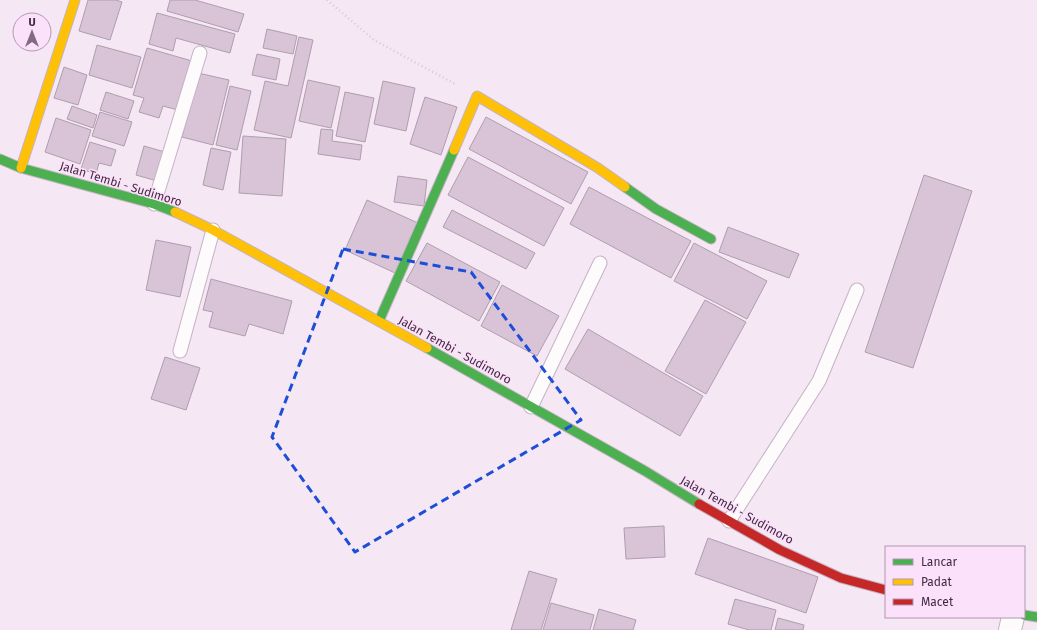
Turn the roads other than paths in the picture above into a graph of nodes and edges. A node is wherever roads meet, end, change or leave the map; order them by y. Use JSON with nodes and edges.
{"nodes":[{"id":1,"x":75,"y":0,"type":"edge"},
{"id":2,"x":200,"y":53,"type":"dead end"},
{"id":3,"x":0,"y":159,"type":"edge"},
{"id":4,"x":21,"y":168,"type":"junction"},
{"id":5,"x":154,"y":204,"type":"junction"},
{"id":6,"x":214,"y":230,"type":"junction"},
{"id":7,"x":711,"y":239,"type":"dead end"},
{"id":8,"x":600,"y":263,"type":"dead end"},
{"id":9,"x":857,"y":290,"type":"dead end"},
{"id":10,"x":379,"y":322,"type":"junction"},
{"id":11,"x":180,"y":351,"type":"dead end"},
{"id":12,"x":531,"y":407,"type":"junction"},
{"id":13,"x":729,"y":521,"type":"junction"},
{"id":14,"x":885,"y":590,"type":"edge"},
{"id":15,"x":1025,"y":615,"type":"edge"},
{"id":16,"x":1037,"y":617,"type":"edge"},
{"id":17,"x":1013,"y":618,"type":"edge"},
{"id":18,"x":1010,"y":630,"type":"edge"}],
"edges":[{"from":1,"to":4,"type":"main road"},
{"from":2,"to":5,"type":"lane"},
{"from":3,"to":4,"type":"main road","name":"Jalan Tembi - Sudimoro"},
{"from":4,"to":5,"type":"main road","name":"Jalan Tembi - Sudimoro"},
{"from":5,"to":6,"type":"main road","name":"Jalan Tembi - Sudimoro"},
{"from":6,"to":10,"type":"main road","name":"Jalan Tembi - Sudimoro"},
{"from":6,"to":11,"type":"lane"},
{"from":7,"to":10,"type":"main road"},
{"from":8,"to":12,"type":"lane"},
{"from":9,"to":13,"type":"lane"},
{"from":10,"to":12,"type":"main road","name":"Jalan Tembi - Sudimoro"},
{"from":12,"to":13,"type":"main road","name":"Jalan Tembi - Sudimoro"},
{"from":13,"to":14,"type":"main road","name":"Jalan Tembi - Sudimoro"},
{"from":15,"to":16,"type":"main road"},
{"from":17,"to":18,"type":"street"}]}
